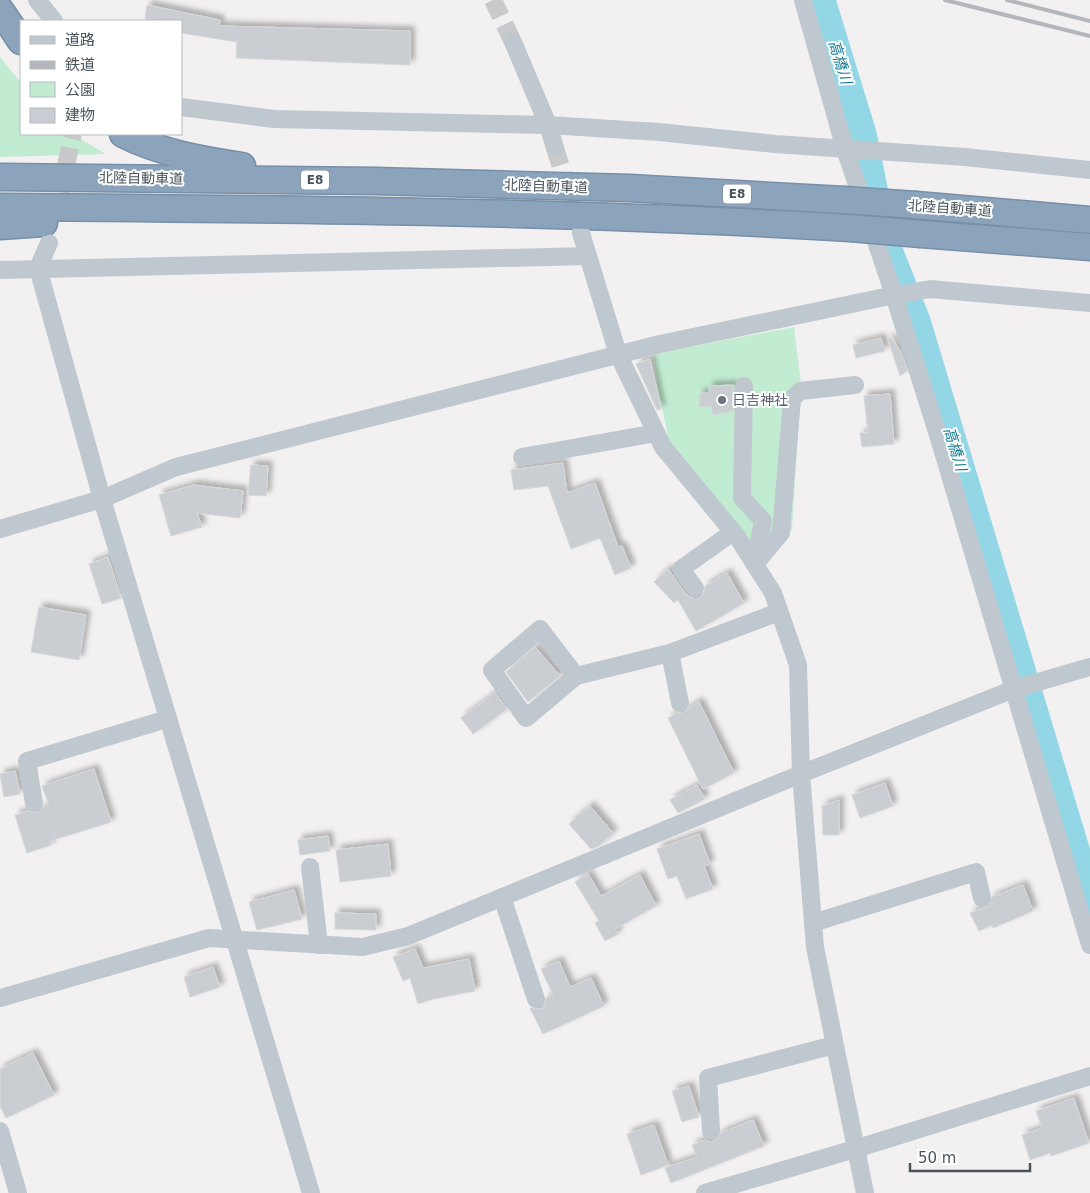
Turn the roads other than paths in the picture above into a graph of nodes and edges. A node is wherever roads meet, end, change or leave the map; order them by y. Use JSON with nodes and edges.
{"nodes":[{"id":1,"x":37,"y":0,"type":"edge"},
{"id":2,"x":803,"y":0,"type":"edge"},
{"id":3,"x":0,"y":10,"type":"edge"},
{"id":4,"x":53,"y":20,"type":"edge"},
{"id":5,"x":20,"y":40,"type":"edge"},
{"id":6,"x":512,"y":42,"type":"tunnel mouth"},
{"id":7,"x":182,"y":107,"type":"edge"},
{"id":8,"x":548,"y":125,"type":"junction"},
{"id":9,"x":125,"y":135,"type":"edge"},
{"id":10,"x":555,"y":148,"type":"tunnel mouth"},
{"id":11,"x":845,"y":149,"type":"junction"},
{"id":12,"x":1090,"y":170,"type":"edge"},
{"id":13,"x":0,"y":177,"type":"edge"},
{"id":14,"x":629,"y":188,"type":"junction"},
{"id":15,"x":0,"y":207,"type":"edge"},
{"id":16,"x":379,"y":210,"type":"junction"},
{"id":17,"x":1090,"y":220,"type":"edge"},
{"id":18,"x":0,"y":226,"type":"edge"},
{"id":19,"x":581,"y":233,"type":"tunnel mouth"},
{"id":20,"x":49,"y":243,"type":"dead end"},
{"id":21,"x":1090,"y":247,"type":"edge"},
{"id":22,"x":588,"y":256,"type":"junction"},
{"id":23,"x":38,"y":268,"type":"junction"},
{"id":24,"x":0,"y":270,"type":"edge"},
{"id":25,"x":894,"y":295,"type":"junction"},
{"id":26,"x":1090,"y":303,"type":"edge"},
{"id":27,"x":618,"y":354,"type":"junction"},
{"id":28,"x":744,"y":386,"type":"dead end"},
{"id":29,"x":855,"y":386,"type":"dead end"},
{"id":30,"x":656,"y":433,"type":"junction"},
{"id":31,"x":522,"y":457,"type":"dead end"},
{"id":32,"x":102,"y":499,"type":"junction"},
{"id":33,"x":0,"y":529,"type":"edge"},
{"id":34,"x":733,"y":532,"type":"junction"},
{"id":35,"x":754,"y":564,"type":"junction"},
{"id":36,"x":695,"y":588,"type":"dead end"},
{"id":37,"x":779,"y":612,"type":"junction"},
{"id":38,"x":670,"y":653,"type":"junction"},
{"id":39,"x":1090,"y":668,"type":"edge"},
{"id":40,"x":576,"y":676,"type":"junction"},
{"id":41,"x":1014,"y":689,"type":"junction"},
{"id":42,"x":680,"y":703,"type":"dead end"},
{"id":43,"x":167,"y":719,"type":"junction"},
{"id":44,"x":801,"y":774,"type":"junction"},
{"id":45,"x":34,"y":803,"type":"dead end"},
{"id":46,"x":310,"y":867,"type":"dead end"},
{"id":47,"x":502,"y":897,"type":"junction"},
{"id":48,"x":982,"y":898,"type":"dead end"},
{"id":49,"x":813,"y":923,"type":"junction"},
{"id":50,"x":233,"y":939,"type":"junction"},
{"id":51,"x":319,"y":944,"type":"junction"},
{"id":52,"x":1090,"y":945,"type":"edge"},
{"id":53,"x":0,"y":998,"type":"edge"},
{"id":54,"x":536,"y":998,"type":"dead end"},
{"id":55,"x":834,"y":1045,"type":"junction"},
{"id":56,"x":1090,"y":1076,"type":"edge"},
{"id":57,"x":711,"y":1130,"type":"dead end"},
{"id":58,"x":0,"y":1131,"type":"edge"},
{"id":59,"x":855,"y":1149,"type":"junction"},
{"id":60,"x":18,"y":1193,"type":"edge"},
{"id":61,"x":310,"y":1193,"type":"edge"},
{"id":62,"x":705,"y":1193,"type":"edge"},
{"id":63,"x":865,"y":1193,"type":"edge"}],
"edges":[{"from":1,"to":4,"type":"street"},
{"from":2,"to":11,"type":"street"},
{"from":3,"to":5,"type":"highway"},
{"from":6,"to":8,"type":"street"},
{"from":7,"to":8,"type":"street"},
{"from":8,"to":10,"type":"street"},
{"from":8,"to":11,"type":"street"},
{"from":9,"to":14,"type":"highway"},
{"from":11,"to":12,"type":"street"},
{"from":11,"to":25,"type":"street"},
{"from":13,"to":14,"type":"highway","name":"北陸自動車道","number":"E8"},
{"from":14,"to":17,"type":"highway","name":"北陸自動車道","number":"E8","bridge":true},
{"from":15,"to":16,"type":"highway","name":"北陸自動車道","number":"E8"},
{"from":16,"to":18,"type":"highway"},
{"from":16,"to":21,"type":"highway","name":"北陸自動車道","number":"E8","bridge":true},
{"from":19,"to":22,"type":"street"},
{"from":20,"to":23,"type":"street"},
{"from":22,"to":23,"type":"street"},
{"from":22,"to":27,"type":"street"},
{"from":23,"to":24,"type":"street"},
{"from":23,"to":32,"type":"street"},
{"from":25,"to":26,"type":"street"},
{"from":25,"to":27,"type":"street"},
{"from":25,"to":41,"type":"street"},
{"from":27,"to":30,"type":"street"},
{"from":27,"to":32,"type":"street"},
{"from":28,"to":35,"type":"street"},
{"from":29,"to":35,"type":"street"},
{"from":30,"to":31,"type":"street"},
{"from":30,"to":34,"type":"street"},
{"from":32,"to":33,"type":"street"},
{"from":32,"to":43,"type":"street"},
{"from":34,"to":35,"type":"street"},
{"from":34,"to":36,"type":"street"},
{"from":35,"to":37,"type":"street"},
{"from":37,"to":38,"type":"street"},
{"from":37,"to":44,"type":"street"},
{"from":38,"to":40,"type":"street"},
{"from":38,"to":42,"type":"street"},
{"from":39,"to":41,"type":"street"},
{"from":40,"to":40,"type":"street"},
{"from":41,"to":44,"type":"street"},
{"from":41,"to":52,"type":"street"},
{"from":43,"to":45,"type":"street"},
{"from":43,"to":50,"type":"street"},
{"from":44,"to":47,"type":"street"},
{"from":44,"to":49,"type":"street"},
{"from":46,"to":51,"type":"street"},
{"from":47,"to":51,"type":"street"},
{"from":47,"to":54,"type":"street"},
{"from":48,"to":49,"type":"street"},
{"from":49,"to":55,"type":"street"},
{"from":50,"to":51,"type":"street"},
{"from":50,"to":53,"type":"street"},
{"from":50,"to":61,"type":"street"},
{"from":55,"to":57,"type":"street"},
{"from":55,"to":59,"type":"street"},
{"from":56,"to":59,"type":"street"},
{"from":58,"to":60,"type":"street"},
{"from":59,"to":62,"type":"street"},
{"from":59,"to":63,"type":"street"}]}
